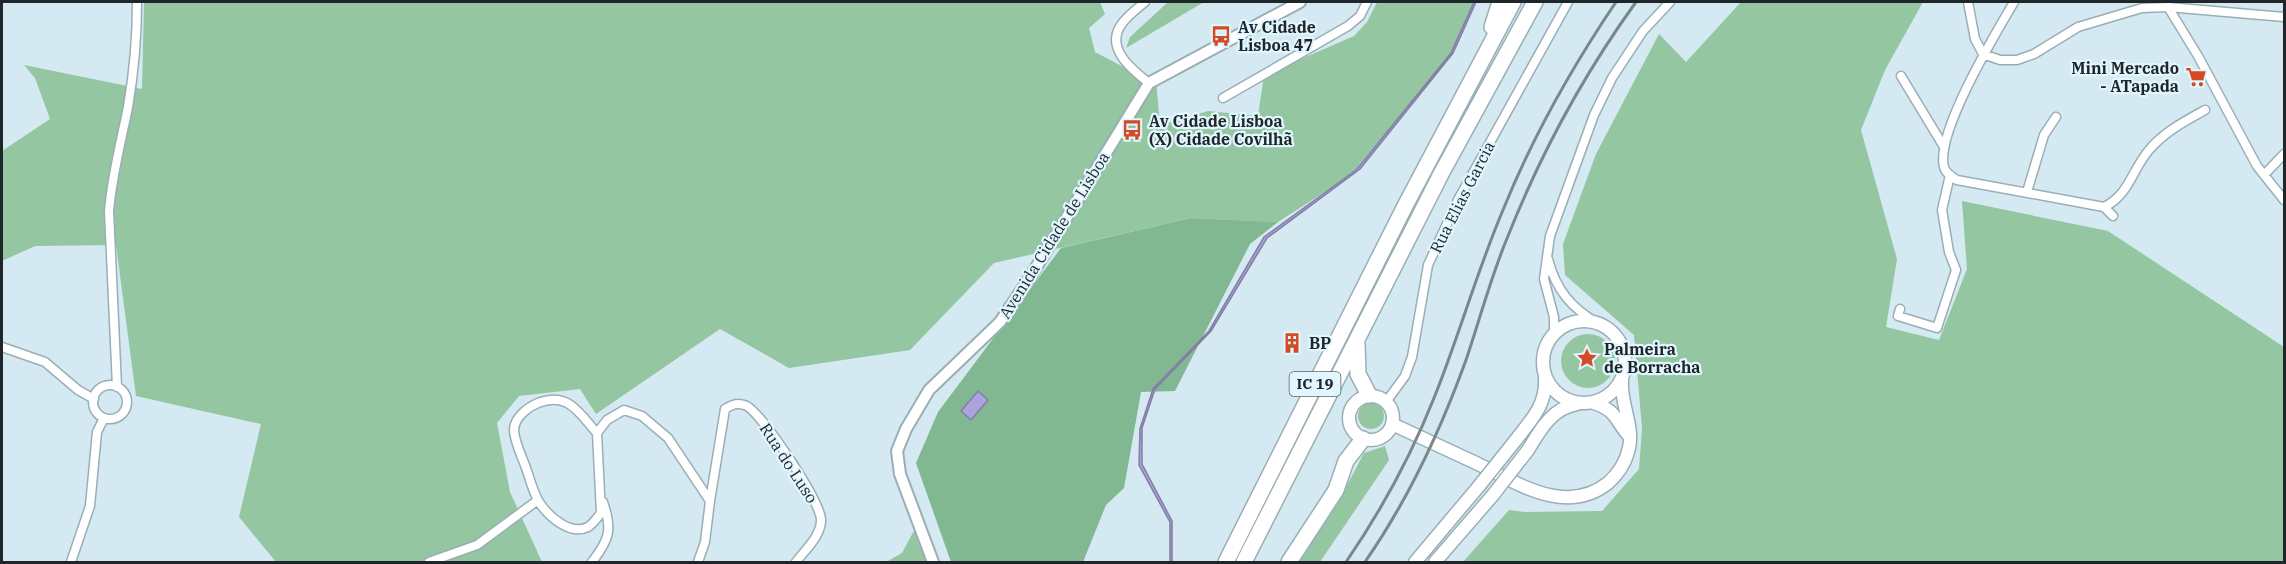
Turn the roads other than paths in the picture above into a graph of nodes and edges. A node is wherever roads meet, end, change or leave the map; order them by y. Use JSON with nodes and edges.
{"nodes":[{"id":1,"x":137,"y":2,"type":"edge"},
{"id":2,"x":1145,"y":2,"type":"edge"},
{"id":3,"x":1300,"y":2,"type":"edge"},
{"id":4,"x":1367,"y":2,"type":"edge"},
{"id":5,"x":1500,"y":2,"type":"edge"},
{"id":6,"x":1513,"y":2,"type":"edge"},
{"id":7,"x":1535,"y":2,"type":"edge"},
{"id":8,"x":1568,"y":2,"type":"edge"},
{"id":9,"x":1670,"y":2,"type":"edge"},
{"id":10,"x":1968,"y":2,"type":"edge"},
{"id":11,"x":2014,"y":2,"type":"edge"},
{"id":12,"x":2168,"y":7,"type":"junction"},
{"id":13,"x":2284,"y":17,"type":"edge"},
{"id":14,"x":1983,"y":54,"type":"junction"},
{"id":15,"x":1483,"y":55,"type":"junction"},
{"id":16,"x":1901,"y":76,"type":"dead end"},
{"id":17,"x":1149,"y":84,"type":"junction"},
{"id":18,"x":1224,"y":98,"type":"dead end"},
{"id":19,"x":2205,"y":110,"type":"dead end"},
{"id":20,"x":2056,"y":117,"type":"dead end"},
{"id":21,"x":1944,"y":147,"type":"junction"},
{"id":22,"x":2284,"y":154,"type":"edge"},
{"id":23,"x":2264,"y":175,"type":"junction"},
{"id":24,"x":1950,"y":176,"type":"junction"},
{"id":25,"x":2027,"y":192,"type":"junction"},
{"id":26,"x":2284,"y":200,"type":"edge"},
{"id":27,"x":2104,"y":207,"type":"junction"},
{"id":28,"x":2113,"y":216,"type":"dead end"},
{"id":29,"x":1547,"y":253,"type":"junction"},
{"id":30,"x":1900,"y":309,"type":"dead end"},
{"id":31,"x":1599,"y":324,"type":"junction"},
{"id":32,"x":1554,"y":333,"type":"junction"},
{"id":33,"x":1357,"y":342,"type":"junction"},
{"id":34,"x":2,"y":347,"type":"edge"},
{"id":35,"x":1545,"y":376,"type":"junction"},
{"id":36,"x":1622,"y":380,"type":"junction"},
{"id":37,"x":117,"y":387,"type":"junction"},
{"id":38,"x":1369,"y":395,"type":"junction"},
{"id":39,"x":94,"y":399,"type":"junction"},
{"id":40,"x":1386,"y":402,"type":"junction"},
{"id":41,"x":1594,"y":403,"type":"junction"},
{"id":42,"x":1578,"y":404,"type":"junction"},
{"id":43,"x":104,"y":418,"type":"junction"},
{"id":44,"x":1392,"y":424,"type":"junction"},
{"id":45,"x":597,"y":433,"type":"junction"},
{"id":46,"x":1630,"y":437,"type":"junction"},
{"id":47,"x":1363,"y":439,"type":"junction"},
{"id":48,"x":601,"y":496,"type":"junction"},
{"id":49,"x":538,"y":500,"type":"junction"},
{"id":50,"x":710,"y":501,"type":"junction"},
{"id":51,"x":71,"y":562,"type":"edge"},
{"id":52,"x":429,"y":562,"type":"edge"},
{"id":53,"x":592,"y":562,"type":"edge"},
{"id":54,"x":698,"y":562,"type":"edge"},
{"id":55,"x":796,"y":562,"type":"edge"},
{"id":56,"x":933,"y":562,"type":"edge"},
{"id":57,"x":1226,"y":562,"type":"edge"},
{"id":58,"x":1244,"y":562,"type":"edge"},
{"id":59,"x":1289,"y":562,"type":"edge"},
{"id":60,"x":1414,"y":562,"type":"edge"},
{"id":61,"x":1435,"y":562,"type":"edge"}],
"edges":[{"from":1,"to":37,"type":"street"},
{"from":2,"to":17,"type":"street"},
{"from":3,"to":17,"type":"street","name":"Avenida Cidade de Lisboa"},
{"from":4,"to":18,"type":"street"},
{"from":5,"to":15,"type":"highway"},
{"from":6,"to":15,"type":"highway","number":"IC 19"},
{"from":7,"to":33,"type":"highway","number":"IC 19"},
{"from":8,"to":40,"type":"street","name":"Rua Elias Garcia"},
{"from":9,"to":29,"type":"street"},
{"from":10,"to":14,"type":"street"},
{"from":11,"to":14,"type":"street"},
{"from":12,"to":13,"type":"street"},
{"from":12,"to":14,"type":"street"},
{"from":12,"to":23,"type":"street"},
{"from":14,"to":21,"type":"street"},
{"from":15,"to":57,"type":"highway","number":"IC 19"},
{"from":16,"to":21,"type":"street"},
{"from":17,"to":56,"type":"street","name":"Avenida Cidade de Lisboa"},
{"from":19,"to":27,"type":"street"},
{"from":20,"to":25,"type":"street"},
{"from":21,"to":24,"type":"street"},
{"from":22,"to":23,"type":"street"},
{"from":23,"to":26,"type":"street"},
{"from":24,"to":25,"type":"street"},
{"from":24,"to":30,"type":"street"},
{"from":25,"to":27,"type":"street"},
{"from":27,"to":28,"type":"street"},
{"from":29,"to":31,"type":"street"},
{"from":29,"to":32,"type":"street"},
{"from":31,"to":32,"type":"main road"},
{"from":31,"to":36,"type":"main road"},
{"from":32,"to":35,"type":"main road"},
{"from":33,"to":38,"type":"highway"},
{"from":33,"to":58,"type":"highway","number":"IC 19"},
{"from":34,"to":39,"type":"street"},
{"from":35,"to":42,"type":"main road"},
{"from":35,"to":60,"type":"main road","bridge":true},
{"from":36,"to":41,"type":"main road"},
{"from":36,"to":46,"type":"main road"},
{"from":37,"to":39,"type":"street"},
{"from":37,"to":43,"type":"street"},
{"from":38,"to":40,"type":"main road"},
{"from":38,"to":47,"type":"main road"},
{"from":39,"to":43,"type":"street"},
{"from":40,"to":44,"type":"main road"},
{"from":41,"to":42,"type":"main road"},
{"from":41,"to":46,"type":"main road"},
{"from":42,"to":61,"type":"main road","bridge":true},
{"from":43,"to":51,"type":"street"},
{"from":44,"to":46,"type":"main road"},
{"from":44,"to":47,"type":"main road"},
{"from":45,"to":48,"type":"street"},
{"from":45,"to":49,"type":"street"},
{"from":45,"to":50,"type":"street"},
{"from":47,"to":59,"type":"highway"},
{"from":48,"to":49,"type":"street"},
{"from":48,"to":53,"type":"street"},
{"from":49,"to":52,"type":"street"},
{"from":50,"to":54,"type":"street"},
{"from":50,"to":55,"type":"street","name":"Rua do Luso"}]}
